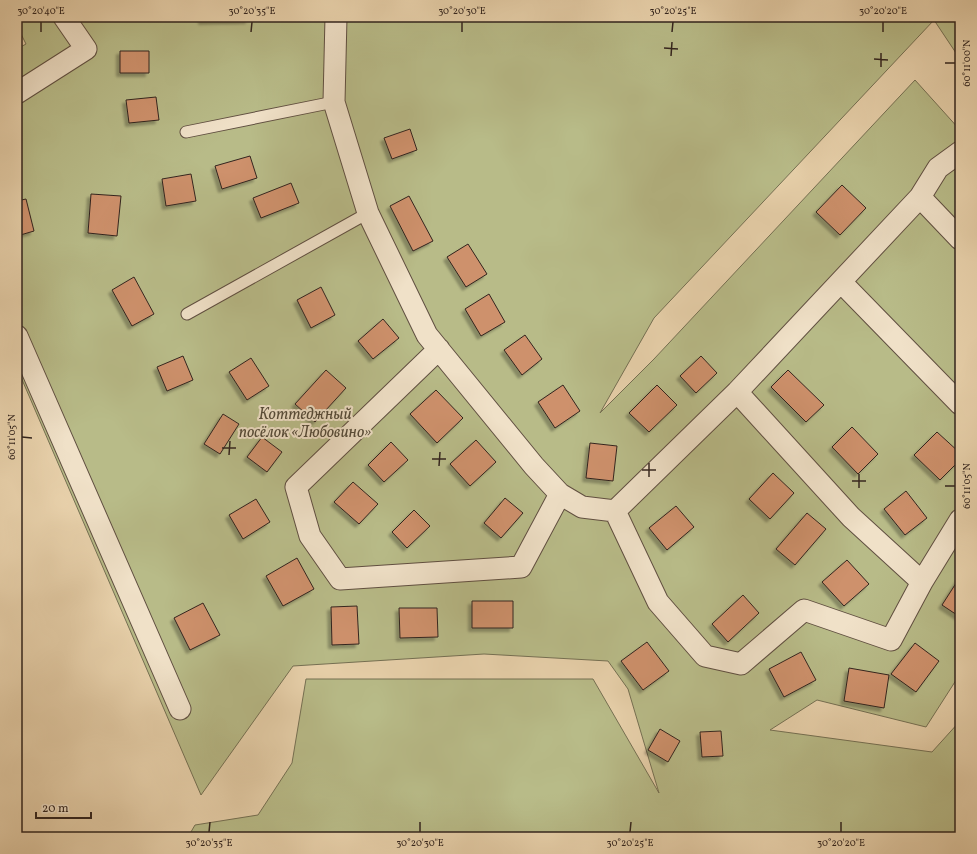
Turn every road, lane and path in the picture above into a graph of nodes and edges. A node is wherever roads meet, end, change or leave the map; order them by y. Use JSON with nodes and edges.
{"nodes":[{"id":1,"x":64,"y":17,"type":"edge"},
{"id":2,"x":336,"y":17,"type":"edge"},
{"id":3,"x":17,"y":94,"type":"edge"},
{"id":4,"x":334,"y":102,"type":"junction"},
{"id":5,"x":186,"y":132,"type":"dead end"},
{"id":6,"x":960,"y":152,"type":"edge"},
{"id":7,"x":920,"y":197,"type":"junction"},
{"id":8,"x":368,"y":213,"type":"junction"},
{"id":9,"x":960,"y":239,"type":"edge"},
{"id":10,"x":841,"y":282,"type":"junction"},
{"id":11,"x":187,"y":314,"type":"dead end"},
{"id":12,"x":17,"y":336,"type":"edge"},
{"id":13,"x":439,"y":349,"type":"junction"},
{"id":14,"x":737,"y":392,"type":"junction"},
{"id":15,"x":960,"y":404,"type":"edge"},
{"id":16,"x":560,"y":494,"type":"junction"},
{"id":17,"x":615,"y":511,"type":"junction"},
{"id":18,"x":960,"y":520,"type":"edge"},
{"id":19,"x":922,"y":582,"type":"junction"},
{"id":20,"x":180,"y":709,"type":"dead end"}],
"edges":[{"from":1,"to":3,"type":"street"},
{"from":2,"to":4,"type":"street"},
{"from":4,"to":5,"type":"lane"},
{"from":4,"to":8,"type":"street"},
{"from":6,"to":7,"type":"street"},
{"from":7,"to":9,"type":"street"},
{"from":7,"to":10,"type":"street"},
{"from":8,"to":11,"type":"lane"},
{"from":8,"to":13,"type":"street"},
{"from":10,"to":14,"type":"street"},
{"from":10,"to":15,"type":"street"},
{"from":12,"to":20,"type":"street"},
{"from":13,"to":16,"type":"street"},
{"from":13,"to":16,"type":"street"},
{"from":14,"to":17,"type":"street"},
{"from":14,"to":19,"type":"street"},
{"from":16,"to":17,"type":"street"},
{"from":17,"to":19,"type":"street"},
{"from":18,"to":19,"type":"street"}]}
